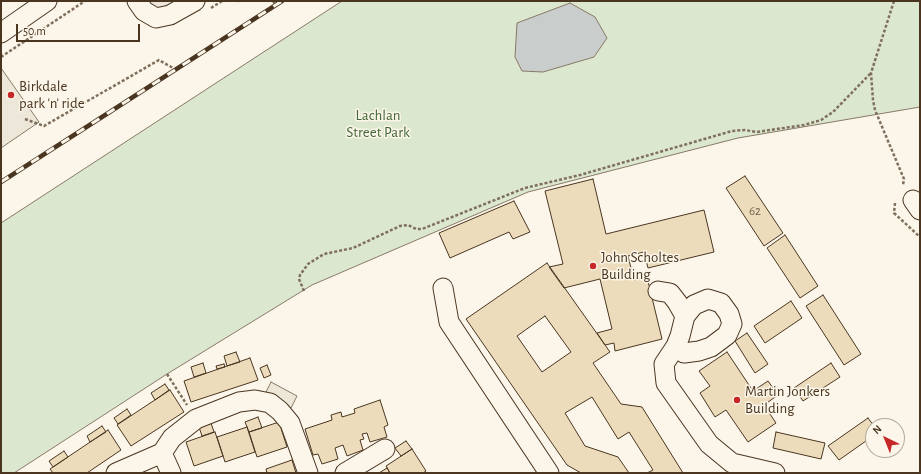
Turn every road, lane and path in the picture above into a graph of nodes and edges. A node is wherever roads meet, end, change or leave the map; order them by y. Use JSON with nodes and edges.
{"nodes":[{"id":1,"x":47,"y":1,"type":"edge"},
{"id":2,"x":86,"y":1,"type":"edge"},
{"id":3,"x":137,"y":1,"type":"edge"},
{"id":4,"x":195,"y":1,"type":"edge"},
{"id":5,"x":273,"y":1,"type":"edge"},
{"id":6,"x":894,"y":1,"type":"edge"},
{"id":7,"x":276,"y":5,"type":"dead end"},
{"id":8,"x":1,"y":33,"type":"edge"},
{"id":9,"x":1,"y":57,"type":"edge"},
{"id":10,"x":173,"y":68,"type":"dead end"},
{"id":11,"x":871,"y":73,"type":"junction"},
{"id":12,"x":25,"y":119,"type":"dead end"},
{"id":13,"x":917,"y":205,"type":"edge"},
{"id":14,"x":443,"y":288,"type":"dead end"},
{"id":15,"x":304,"y":291,"type":"dead end"},
{"id":16,"x":658,"y":291,"type":"dead end"},
{"id":17,"x":685,"y":316,"type":"junction"},
{"id":18,"x":676,"y":346,"type":"junction"},
{"id":19,"x":167,"y":374,"type":"dead end"},
{"id":20,"x":196,"y":419,"type":"junction"},
{"id":21,"x":385,"y":449,"type":"dead end"},
{"id":22,"x":162,"y":453,"type":"junction"},
{"id":23,"x":725,"y":468,"type":"edge"},
{"id":24,"x":116,"y":473,"type":"edge"},
{"id":25,"x":171,"y":473,"type":"edge"},
{"id":26,"x":308,"y":473,"type":"edge"},
{"id":27,"x":345,"y":473,"type":"edge"},
{"id":28,"x":549,"y":473,"type":"edge"},
{"id":29,"x":775,"y":473,"type":"edge"}],
"edges":[{"from":1,"to":8,"type":"street"},
{"from":2,"to":9,"type":"path"},
{"from":3,"to":4,"type":"street"},
{"from":5,"to":7,"type":"path"},
{"from":6,"to":11,"type":"path"},
{"from":10,"to":12,"type":"path"},
{"from":11,"to":13,"type":"path"},
{"from":11,"to":15,"type":"path"},
{"from":14,"to":28,"type":"street"},
{"from":16,"to":17,"type":"street"},
{"from":17,"to":18,"type":"street"},
{"from":17,"to":18,"type":"street"},
{"from":18,"to":23,"type":"street"},
{"from":19,"to":20,"type":"path"},
{"from":20,"to":22,"type":"street"},
{"from":20,"to":26,"type":"street"},
{"from":21,"to":27,"type":"street"},
{"from":22,"to":24,"type":"street"},
{"from":22,"to":25,"type":"street"},
{"from":23,"to":29,"type":"street"}]}
